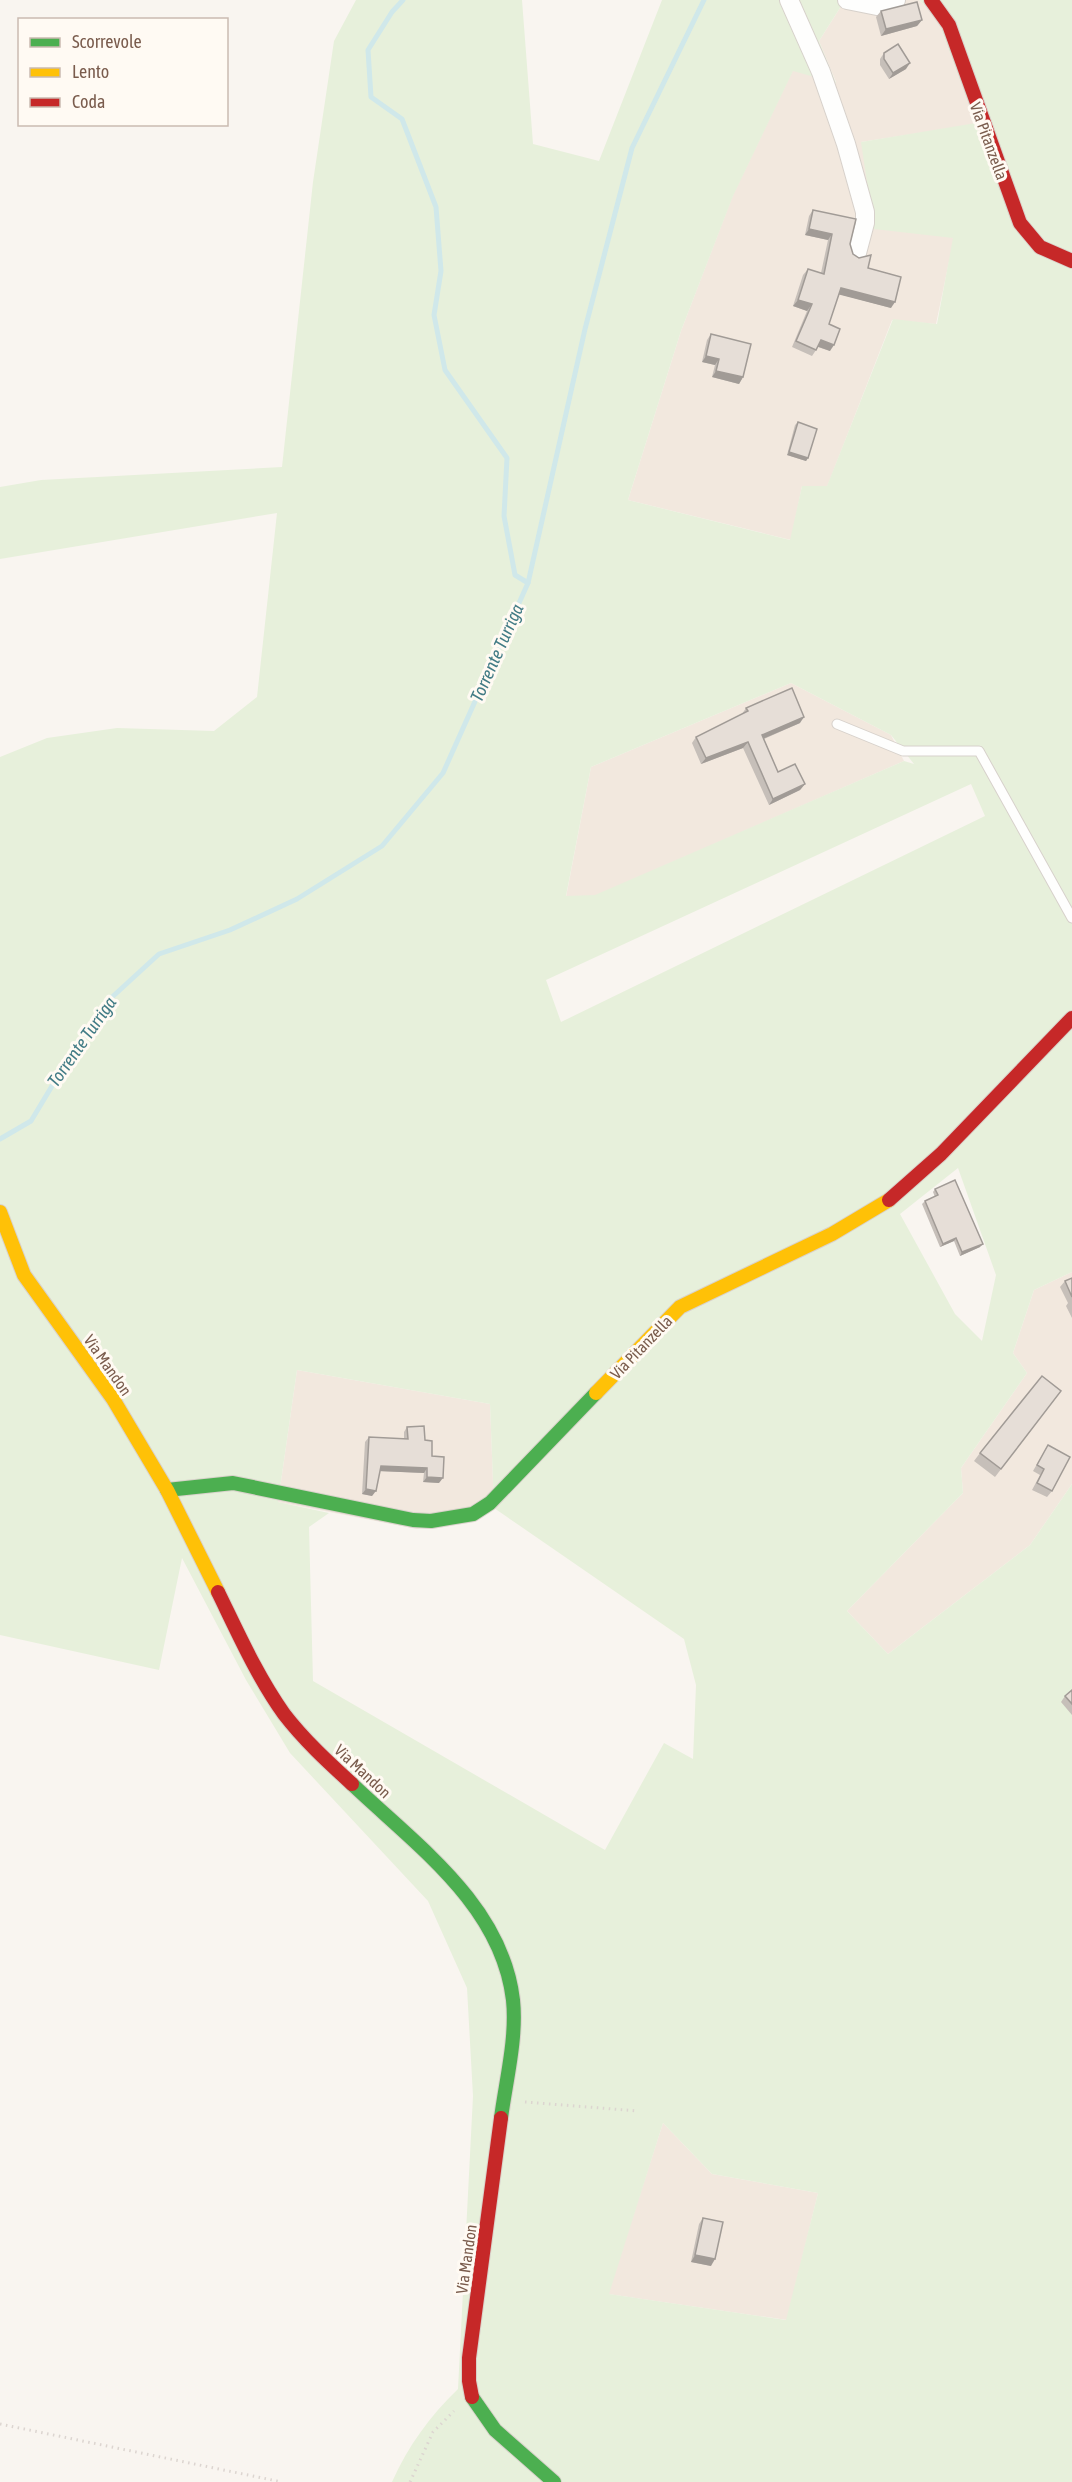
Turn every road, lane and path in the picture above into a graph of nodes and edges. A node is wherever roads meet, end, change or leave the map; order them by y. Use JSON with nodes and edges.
{"nodes":[{"id":1,"x":789,"y":0,"type":"edge"},
{"id":2,"x":847,"y":0,"type":"edge"},
{"id":3,"x":896,"y":0,"type":"edge"},
{"id":4,"x":931,"y":0,"type":"edge"},
{"id":5,"x":857,"y":253,"type":"dead end"},
{"id":6,"x":1072,"y":261,"type":"edge"},
{"id":7,"x":837,"y":724,"type":"dead end"},
{"id":8,"x":1072,"y":918,"type":"edge"},
{"id":9,"x":1072,"y":1018,"type":"edge"},
{"id":10,"x":0,"y":1212,"type":"edge"},
{"id":11,"x":167,"y":1490,"type":"junction"},
{"id":12,"x":505,"y":2101,"type":"junction"},
{"id":13,"x":638,"y":2111,"type":"dead end"},
{"id":14,"x":471,"y":2396,"type":"junction"},
{"id":15,"x":0,"y":2424,"type":"edge"},
{"id":16,"x":282,"y":2482,"type":"edge"},
{"id":17,"x":410,"y":2482,"type":"edge"},
{"id":18,"x":554,"y":2482,"type":"edge"}],
"edges":[{"from":1,"to":5,"type":"street"},
{"from":2,"to":3,"type":"street"},
{"from":4,"to":6,"type":"street","name":"Via Pitanzella"},
{"from":7,"to":8,"type":"lane"},
{"from":9,"to":11,"type":"street","name":"Via Pitanzella"},
{"from":10,"to":11,"type":"street","name":"Via Mandon"},
{"from":11,"to":12,"type":"street","name":"Via Mandon"},
{"from":12,"to":13,"type":"path"},
{"from":12,"to":14,"type":"street","name":"Via Mandon"},
{"from":14,"to":17,"type":"path"},
{"from":14,"to":18,"type":"street"},
{"from":15,"to":16,"type":"path"}]}
